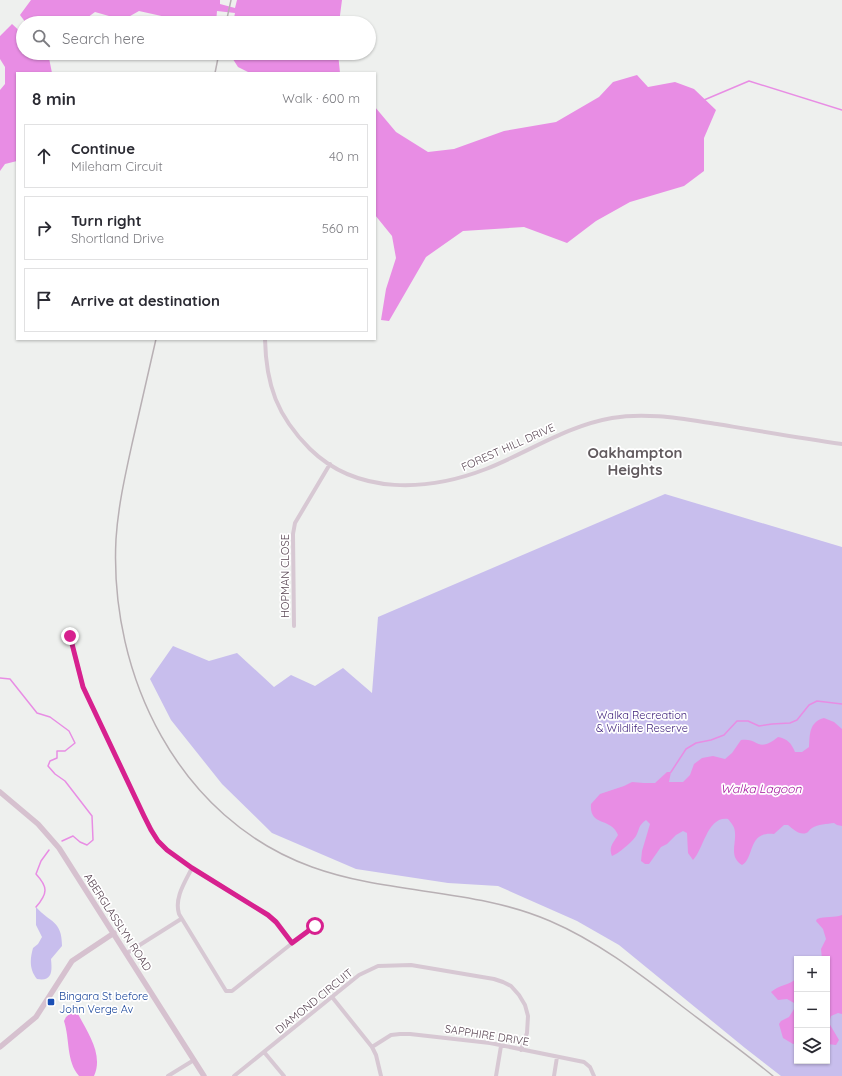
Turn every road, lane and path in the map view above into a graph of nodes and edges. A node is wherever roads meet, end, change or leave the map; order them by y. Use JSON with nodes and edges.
{"nodes":[{"id":1,"x":265,"y":340,"type":"edge"},
{"id":2,"x":842,"y":444,"type":"edge"},
{"id":3,"x":330,"y":464,"type":"junction"},
{"id":4,"x":294,"y":626,"type":"dead end"},
{"id":5,"x":70,"y":636,"type":"dead end"},
{"id":6,"x":0,"y":792,"type":"edge"},
{"id":7,"x":192,"y":868,"type":"junction"},
{"id":8,"x":181,"y":919,"type":"junction"},
{"id":9,"x":315,"y":926,"type":"dead end"},
{"id":10,"x":114,"y":933,"type":"junction"},
{"id":11,"x":292,"y":943,"type":"junction"},
{"id":12,"x":127,"y":953,"type":"junction"},
{"id":13,"x":332,"y":997,"type":"junction"},
{"id":14,"x":501,"y":1046,"type":"junction"},
{"id":15,"x":0,"y":1047,"type":"edge"},
{"id":16,"x":372,"y":1047,"type":"junction"},
{"id":17,"x":521,"y":1050,"type":"junction"},
{"id":18,"x":264,"y":1052,"type":"junction"},
{"id":19,"x":557,"y":1057,"type":"junction"},
{"id":20,"x":194,"y":1060,"type":"junction"},
{"id":21,"x":168,"y":1076,"type":"edge"},
{"id":22,"x":204,"y":1076,"type":"edge"},
{"id":23,"x":234,"y":1076,"type":"edge"},
{"id":24,"x":284,"y":1076,"type":"edge"},
{"id":25,"x":381,"y":1076,"type":"edge"},
{"id":26,"x":496,"y":1076,"type":"edge"},
{"id":27,"x":554,"y":1076,"type":"edge"},
{"id":28,"x":594,"y":1076,"type":"edge"}],
"edges":[{"from":1,"to":3,"type":"street","name":"FOREST HILL DRIVE"},
{"from":2,"to":3,"type":"street","name":"FOREST HILL DRIVE"},
{"from":3,"to":4,"type":"street","name":"HOPMAN CLOSE"},
{"from":5,"to":7,"type":"street"},
{"from":6,"to":10,"type":"main road","name":"ABERGLASSLYN ROAD"},
{"from":7,"to":8,"type":"street"},
{"from":7,"to":11,"type":"street"},
{"from":8,"to":11,"type":"street"},
{"from":8,"to":12,"type":"street"},
{"from":9,"to":11,"type":"street"},
{"from":10,"to":12,"type":"main road","name":"ABERGLASSLYN ROAD"},
{"from":10,"to":15,"type":"main road"},
{"from":12,"to":20,"type":"main road","name":"ABERGLASSLYN ROAD"},
{"from":13,"to":16,"type":"street"},
{"from":13,"to":17,"type":"street","name":"DIAMOND CIRCUIT"},
{"from":13,"to":18,"type":"street","name":"DIAMOND CIRCUIT"},
{"from":14,"to":16,"type":"street","name":"SAPPHIRE DRIVE"},
{"from":14,"to":17,"type":"street","name":"SAPPHIRE DRIVE"},
{"from":14,"to":26,"type":"street"},
{"from":16,"to":25,"type":"street"},
{"from":17,"to":19,"type":"street","name":"SAPPHIRE DRIVE"},
{"from":18,"to":23,"type":"street","name":"DIAMOND CIRCUIT"},
{"from":18,"to":24,"type":"street"},
{"from":19,"to":27,"type":"street"},
{"from":19,"to":28,"type":"street","name":"SAPPHIRE DRIVE"},
{"from":20,"to":21,"type":"street"},
{"from":20,"to":22,"type":"main road","name":"ABERGLASSLYN ROAD"}]}
